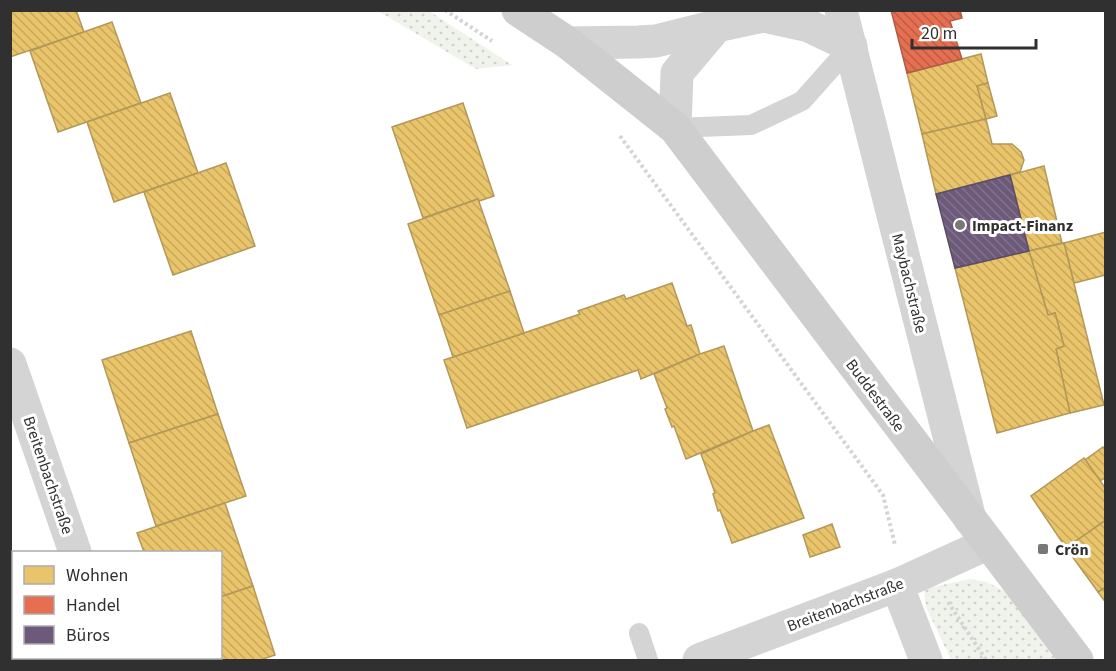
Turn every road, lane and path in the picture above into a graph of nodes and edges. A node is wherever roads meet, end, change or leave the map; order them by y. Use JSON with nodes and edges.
{"nodes":[{"id":1,"x":445,"y":10,"type":"edge"},
{"id":2,"x":518,"y":10,"type":"edge"},
{"id":3,"x":841,"y":10,"type":"edge"},
{"id":4,"x":723,"y":18,"type":"edge"},
{"id":5,"x":495,"y":43,"type":"dead end"},
{"id":6,"x":568,"y":43,"type":"junction"},
{"id":7,"x":851,"y":46,"type":"junction"},
{"id":8,"x":675,"y":128,"type":"junction"},
{"id":9,"x":618,"y":133,"type":"dead end"},
{"id":10,"x":10,"y":364,"type":"edge"},
{"id":11,"x":979,"y":531,"type":"junction"},
{"id":12,"x":75,"y":551,"type":"edge"},
{"id":13,"x":928,"y":571,"type":"junction"},
{"id":14,"x":897,"y":585,"type":"junction"},
{"id":15,"x":639,"y":633,"type":"dead end"},
{"id":16,"x":648,"y":660,"type":"edge"},
{"id":17,"x":699,"y":660,"type":"edge"},
{"id":18,"x":926,"y":660,"type":"edge"},
{"id":19,"x":986,"y":660,"type":"edge"},
{"id":20,"x":1077,"y":660,"type":"edge"}],
"edges":[{"from":1,"to":5,"type":"path"},
{"from":2,"to":6,"type":"main road","name":"Buddestraße"},
{"from":3,"to":7,"type":"street","name":"Maybachstraße"},
{"from":4,"to":6,"type":"street"},
{"from":4,"to":7,"type":"street"},
{"from":4,"to":8,"type":"street"},
{"from":6,"to":8,"type":"main road","name":"Buddestraße"},
{"from":7,"to":8,"type":"lane"},
{"from":7,"to":11,"type":"street","name":"Maybachstraße"},
{"from":8,"to":11,"type":"main road","name":"Buddestraße"},
{"from":9,"to":14,"type":"path"},
{"from":10,"to":12,"type":"street","name":"Breitenbachstraße"},
{"from":11,"to":13,"type":"street","name":"Breitenbachstraße"},
{"from":11,"to":20,"type":"main road","name":"Buddestraße"},
{"from":13,"to":14,"type":"street","name":"Breitenbachstraße"},
{"from":13,"to":19,"type":"path"},
{"from":14,"to":17,"type":"street","name":"Breitenbachstraße"},
{"from":14,"to":18,"type":"street"},
{"from":15,"to":16,"type":"lane"}]}
